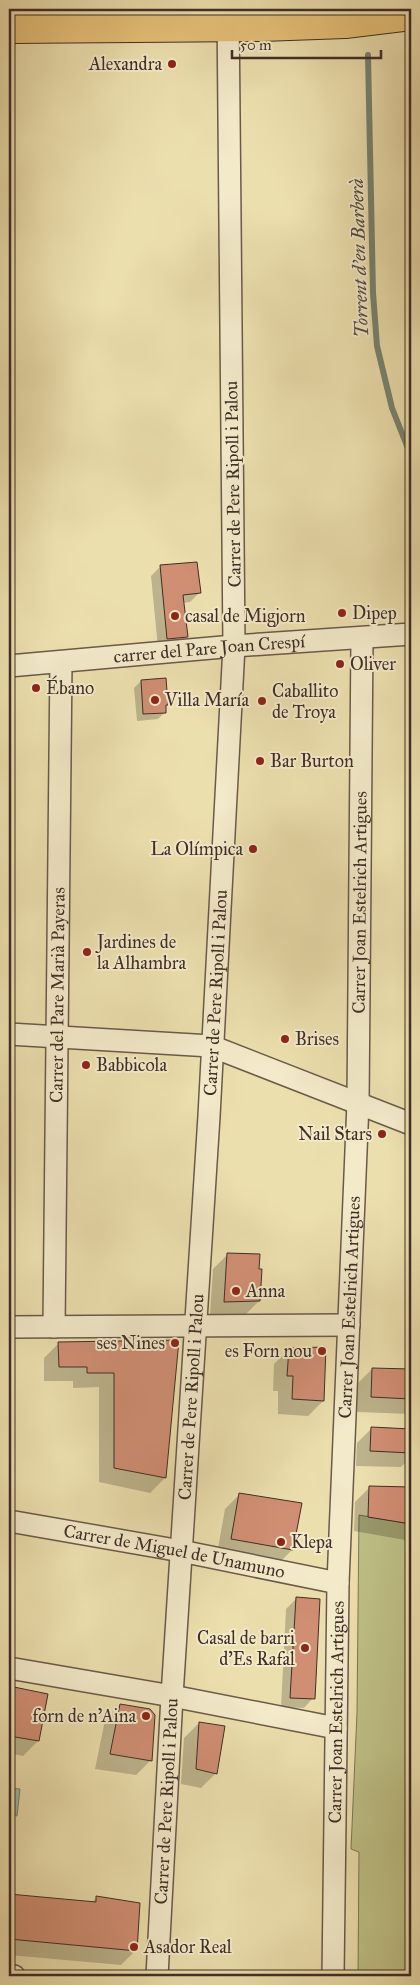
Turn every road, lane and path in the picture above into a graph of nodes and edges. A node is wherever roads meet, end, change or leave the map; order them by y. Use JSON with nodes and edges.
{"nodes":[{"id":1,"x":411,"y":16,"type":"edge"},
{"id":2,"x":228,"y":18,"type":"edge"},
{"id":3,"x":9,"y":29,"type":"edge"},
{"id":4,"x":411,"y":634,"type":"edge"},
{"id":5,"x":362,"y":638,"type":"junction"},
{"id":6,"x":234,"y":646,"type":"junction"},
{"id":7,"x":61,"y":662,"type":"junction"},
{"id":8,"x":9,"y":666,"type":"edge"},
{"id":9,"x":9,"y":1034,"type":"edge"},
{"id":10,"x":56,"y":1036,"type":"junction"},
{"id":11,"x":211,"y":1046,"type":"junction"},
{"id":12,"x":358,"y":1103,"type":"junction"},
{"id":13,"x":411,"y":1124,"type":"edge"},
{"id":14,"x":349,"y":1325,"type":"junction"},
{"id":15,"x":9,"y":1327,"type":"edge"},
{"id":16,"x":54,"y":1327,"type":"junction"},
{"id":17,"x":196,"y":1327,"type":"junction"},
{"id":18,"x":9,"y":1521,"type":"edge"},
{"id":19,"x":182,"y":1551,"type":"junction"},
{"id":20,"x":338,"y":1583,"type":"junction"},
{"id":21,"x":9,"y":1668,"type":"edge"},
{"id":22,"x":172,"y":1696,"type":"junction"},
{"id":23,"x":336,"y":1728,"type":"junction"},
{"id":24,"x":9,"y":1976,"type":"edge"},
{"id":25,"x":14,"y":1976,"type":"edge"},
{"id":26,"x":157,"y":1976,"type":"edge"},
{"id":27,"x":332,"y":1976,"type":"edge"}],
"edges":[{"from":1,"to":2,"type":"main road"},
{"from":2,"to":3,"type":"main road"},
{"from":2,"to":6,"type":"street","name":"Carrer de Pere Ripoll i Palou"},
{"from":4,"to":5,"type":"street","name":"carrer del Pare Joan Crespí"},
{"from":5,"to":6,"type":"street","name":"carrer del Pare Joan Crespí"},
{"from":5,"to":12,"type":"street","name":"Carrer Joan Estelrich Artigues"},
{"from":6,"to":7,"type":"street","name":"carrer del Pare Joan Crespí"},
{"from":6,"to":11,"type":"street","name":"Carrer de Pere Ripoll i Palou"},
{"from":7,"to":8,"type":"street","name":"carrer del Pare Joan Crespí"},
{"from":7,"to":10,"type":"street","name":"Carrer del Pare Marià Payeras"},
{"from":9,"to":10,"type":"street"},
{"from":10,"to":11,"type":"street"},
{"from":10,"to":16,"type":"street","name":"Carrer del Pare Marià Payeras"},
{"from":11,"to":12,"type":"street"},
{"from":11,"to":17,"type":"street","name":"Carrer de Pere Ripoll i Palou"},
{"from":12,"to":13,"type":"street"},
{"from":12,"to":14,"type":"street","name":"Carrer Joan Estelrich Artigues"},
{"from":14,"to":17,"type":"street"},
{"from":14,"to":20,"type":"street","name":"Carrer Joan Estelrich Artigues"},
{"from":15,"to":16,"type":"street"},
{"from":16,"to":17,"type":"street"},
{"from":17,"to":19,"type":"street","name":"Carrer de Pere Ripoll i Palou"},
{"from":18,"to":19,"type":"street","name":"Carrer de Miguel de Unamuno"},
{"from":19,"to":20,"type":"street","name":"Carrer de Miguel de Unamuno"},
{"from":19,"to":22,"type":"street","name":"Carrer de Pere Ripoll i Palou"},
{"from":20,"to":23,"type":"street","name":"Carrer Joan Estelrich Artigues"},
{"from":21,"to":22,"type":"street"},
{"from":22,"to":23,"type":"street"},
{"from":22,"to":26,"type":"street","name":"Carrer de Pere Ripoll i Palou"},
{"from":23,"to":27,"type":"street","name":"Carrer Joan Estelrich Artigues"},
{"from":24,"to":25,"type":"street"}]}
